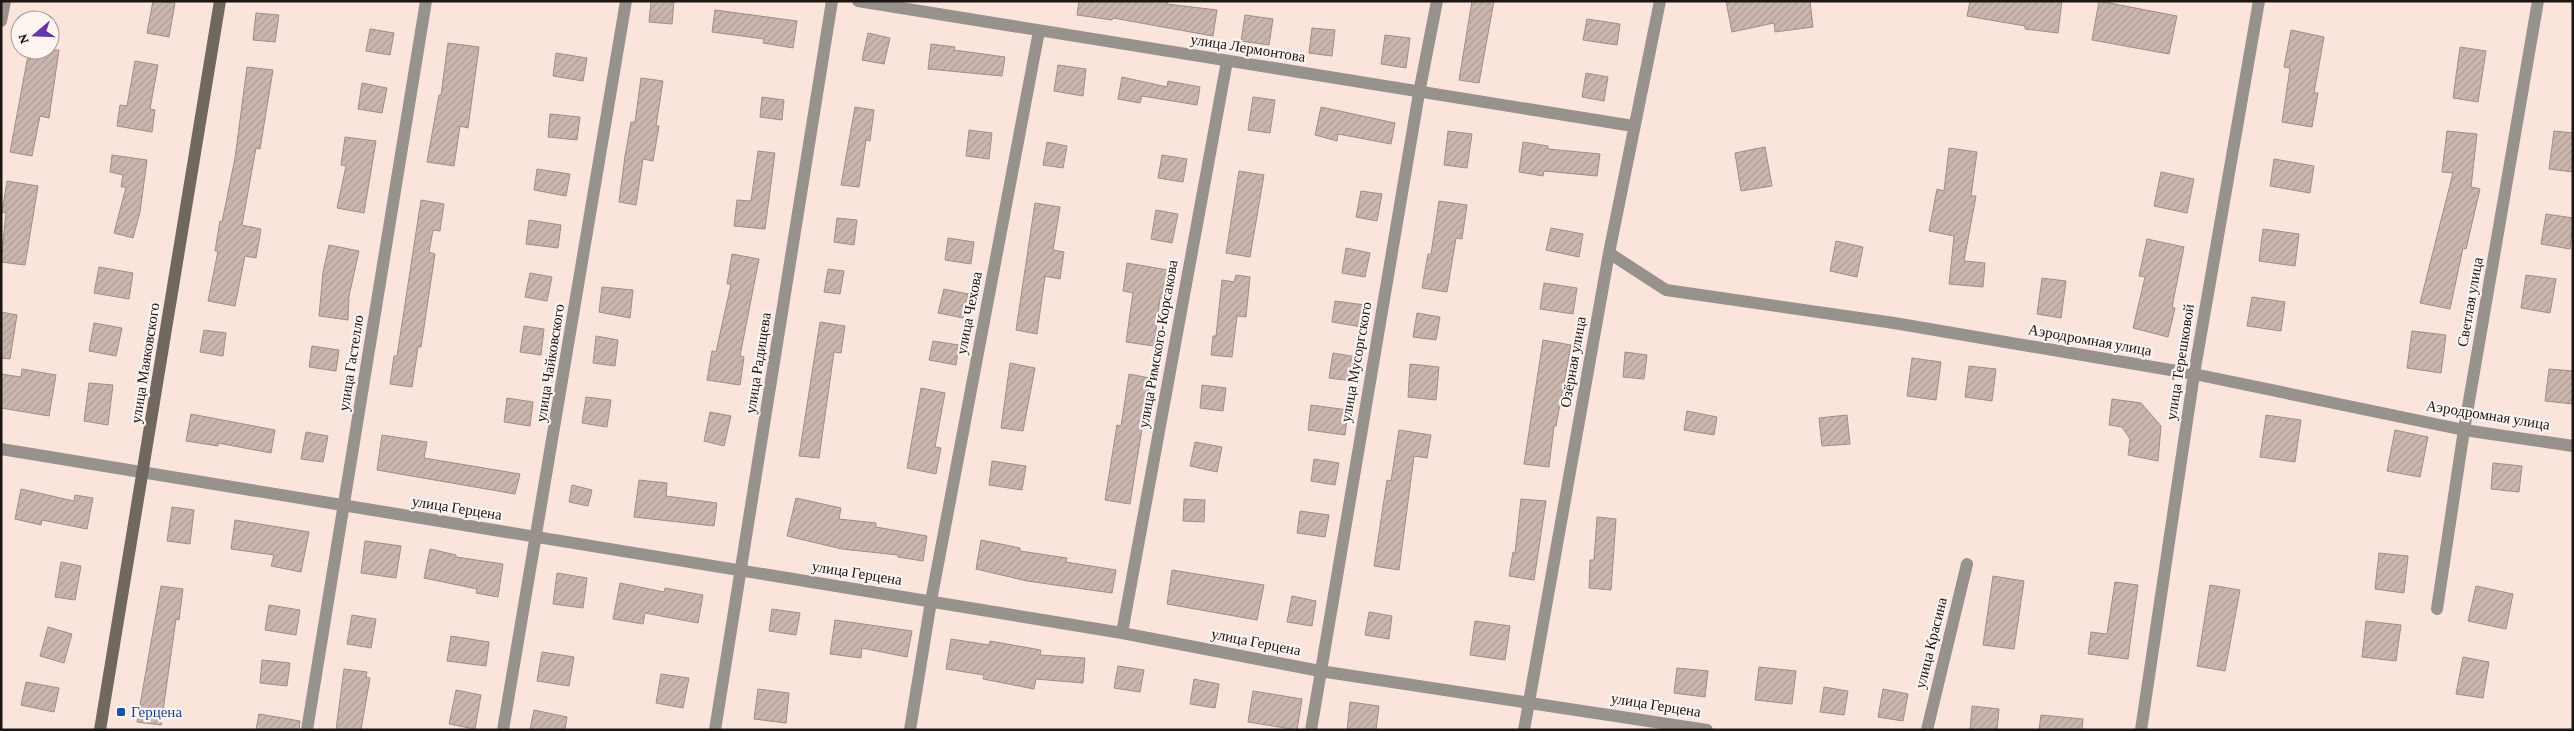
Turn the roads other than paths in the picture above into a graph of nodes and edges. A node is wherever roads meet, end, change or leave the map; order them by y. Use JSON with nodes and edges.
{"nodes":[{"id":1,"x":5,"y":1,"type":"edge"},
{"id":2,"x":220,"y":1,"type":"edge"},
{"id":3,"x":426,"y":1,"type":"edge"},
{"id":4,"x":626,"y":1,"type":"edge"},
{"id":5,"x":832,"y":1,"type":"edge"},
{"id":6,"x":858,"y":1,"type":"edge"},
{"id":7,"x":1437,"y":1,"type":"edge"},
{"id":8,"x":1660,"y":1,"type":"edge"},
{"id":9,"x":2260,"y":1,"type":"edge"},
{"id":10,"x":2538,"y":1,"type":"edge"},
{"id":11,"x":1,"y":21,"type":"edge"},
{"id":12,"x":1039,"y":30,"type":"junction"},
{"id":13,"x":1227,"y":61,"type":"junction"},
{"id":14,"x":1419,"y":93,"type":"junction"},
{"id":15,"x":1634,"y":126,"type":"junction"},
{"id":16,"x":1609,"y":253,"type":"junction"},
{"id":17,"x":2194,"y":374,"type":"junction"},
{"id":18,"x":2464,"y":430,"type":"junction"},
{"id":19,"x":2573,"y":446,"type":"edge"},
{"id":20,"x":1,"y":449,"type":"edge"},
{"id":21,"x":143,"y":473,"type":"junction"},
{"id":22,"x":344,"y":506,"type":"junction"},
{"id":23,"x":537,"y":537,"type":"junction"},
{"id":24,"x":1967,"y":564,"type":"dead end"},
{"id":25,"x":742,"y":571,"type":"junction"},
{"id":26,"x":931,"y":602,"type":"junction"},
{"id":27,"x":2437,"y":609,"type":"dead end"},
{"id":28,"x":1122,"y":633,"type":"junction"},
{"id":29,"x":1320,"y":671,"type":"junction"},
{"id":30,"x":1528,"y":701,"type":"junction"},
{"id":31,"x":100,"y":730,"type":"edge"},
{"id":32,"x":307,"y":730,"type":"edge"},
{"id":33,"x":503,"y":730,"type":"edge"},
{"id":34,"x":715,"y":730,"type":"edge"},
{"id":35,"x":910,"y":730,"type":"edge"},
{"id":36,"x":1311,"y":730,"type":"edge"},
{"id":37,"x":1524,"y":730,"type":"edge"},
{"id":38,"x":1707,"y":730,"type":"edge"},
{"id":39,"x":1927,"y":730,"type":"edge"},
{"id":40,"x":2141,"y":730,"type":"edge"}],
"edges":[{"from":1,"to":11,"type":"street"},
{"from":2,"to":21,"type":"street","name":"улица Маяковского"},
{"from":3,"to":22,"type":"street","name":"улица Гастелло"},
{"from":4,"to":23,"type":"street","name":"улица Чайковского"},
{"from":5,"to":25,"type":"street","name":"улица Радищева"},
{"from":6,"to":12,"type":"street","name":"улица Лермонтова"},
{"from":7,"to":14,"type":"street","name":"улица Мусоргского"},
{"from":8,"to":15,"type":"street","name":"Озёрная улица"},
{"from":9,"to":17,"type":"street","name":"улица Терешковой"},
{"from":10,"to":18,"type":"street","name":"Светлая улица"},
{"from":12,"to":13,"type":"street","name":"улица Лермонтова"},
{"from":12,"to":26,"type":"street","name":"улица Чехова"},
{"from":13,"to":14,"type":"street","name":"улица Лермонтова"},
{"from":13,"to":28,"type":"street","name":"улица Римского-Корсакова"},
{"from":14,"to":15,"type":"street","name":"улица Лермонтова"},
{"from":14,"to":29,"type":"street","name":"улица Мусоргского"},
{"from":15,"to":16,"type":"street","name":"Озёрная улица"},
{"from":16,"to":17,"type":"street","name":"Аэродромная улица"},
{"from":16,"to":30,"type":"street","name":"Озёрная улица"},
{"from":17,"to":18,"type":"street","name":"Аэродромная улица"},
{"from":17,"to":40,"type":"street","name":"улица Терешковой"},
{"from":18,"to":19,"type":"street","name":"Аэродромная улица"},
{"from":18,"to":27,"type":"street","name":"Светлая улица"},
{"from":20,"to":21,"type":"street","name":"улица Герцена"},
{"from":21,"to":22,"type":"street","name":"улица Герцена"},
{"from":21,"to":31,"type":"street","name":"улица Маяковского"},
{"from":22,"to":23,"type":"street","name":"улица Герцена"},
{"from":22,"to":32,"type":"street","name":"улица Гастелло"},
{"from":23,"to":25,"type":"street","name":"улица Герцена"},
{"from":23,"to":33,"type":"street","name":"улица Чайковского"},
{"from":24,"to":39,"type":"street","name":"улица Красина"},
{"from":25,"to":26,"type":"street","name":"улица Герцена"},
{"from":25,"to":34,"type":"street","name":"улица Радищева"},
{"from":26,"to":28,"type":"street","name":"улица Герцена"},
{"from":26,"to":35,"type":"street","name":"улица Чехова"},
{"from":28,"to":29,"type":"street","name":"улица Герцена"},
{"from":29,"to":30,"type":"street","name":"улица Герцена"},
{"from":29,"to":36,"type":"street","name":"улица Мусоргского"},
{"from":30,"to":37,"type":"street","name":"Озёрная улица"},
{"from":30,"to":38,"type":"street","name":"улица Герцена"}]}
